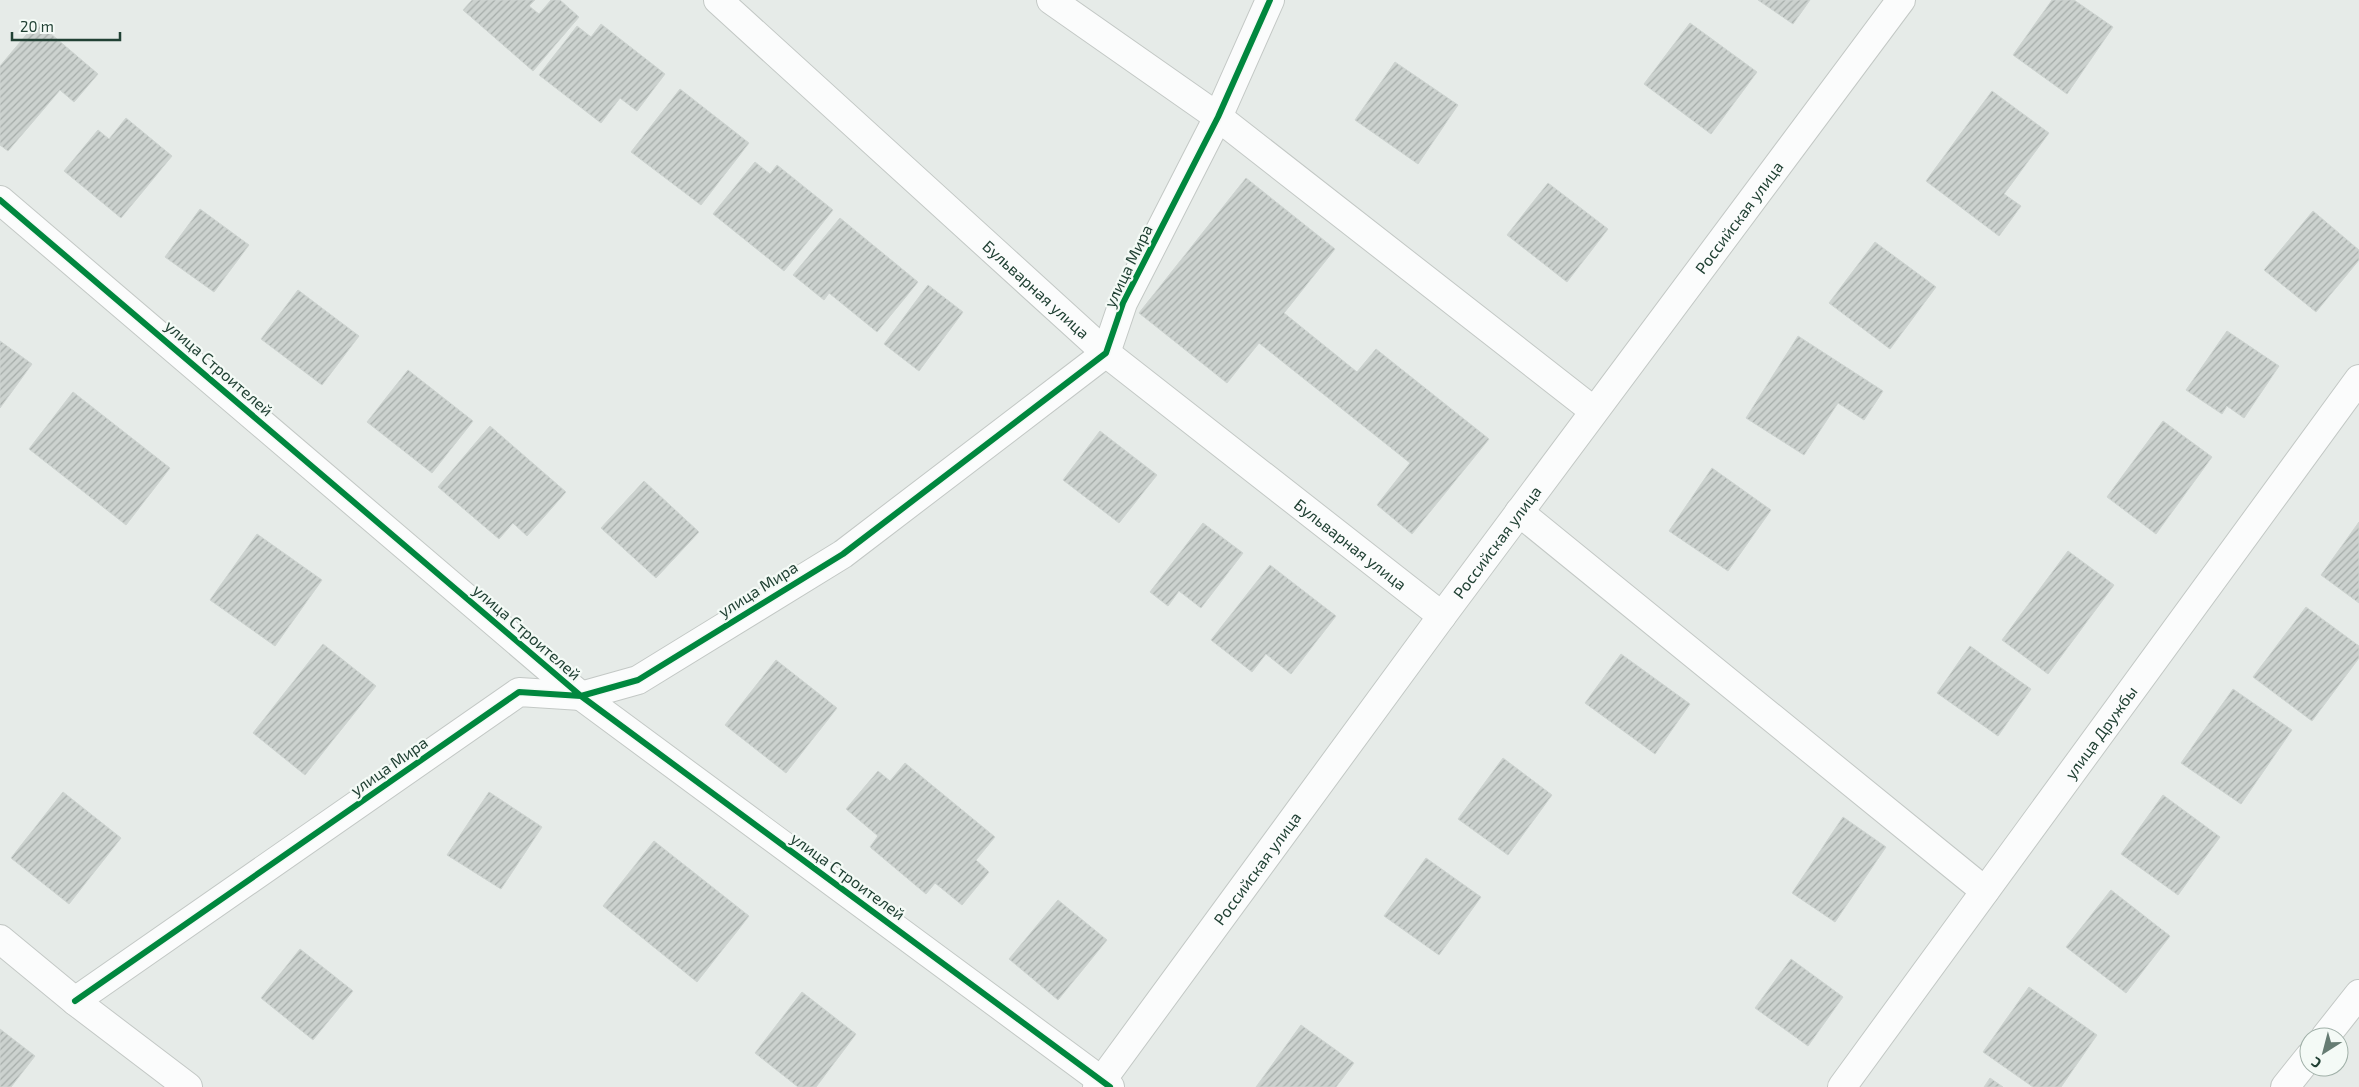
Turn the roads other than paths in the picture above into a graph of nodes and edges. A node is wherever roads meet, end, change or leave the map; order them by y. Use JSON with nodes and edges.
{"nodes":[{"id":1,"x":718,"y":0,"type":"edge"},
{"id":2,"x":1051,"y":0,"type":"edge"},
{"id":3,"x":1270,"y":0,"type":"edge"},
{"id":4,"x":1901,"y":0,"type":"edge"},
{"id":5,"x":1218,"y":117,"type":"junction"},
{"id":6,"x":0,"y":200,"type":"edge"},
{"id":7,"x":1106,"y":353,"type":"junction"},
{"id":8,"x":2359,"y":379,"type":"edge"},
{"id":9,"x":1594,"y":411,"type":"junction"},
{"id":10,"x":1519,"y":512,"type":"junction"},
{"id":11,"x":1442,"y":616,"type":"junction"},
{"id":12,"x":581,"y":696,"type":"junction"},
{"id":13,"x":1985,"y":891,"type":"junction"},
{"id":14,"x":0,"y":939,"type":"edge"},
{"id":15,"x":2359,"y":994,"type":"edge"},
{"id":16,"x":75,"y":1001,"type":"junction"},
{"id":17,"x":2333,"y":1027,"type":"edge"},
{"id":18,"x":2299,"y":1070,"type":"edge"},
{"id":19,"x":1103,"y":1085,"type":"edge"},
{"id":20,"x":188,"y":1087,"type":"edge"},
{"id":21,"x":1842,"y":1087,"type":"edge"},
{"id":22,"x":2285,"y":1087,"type":"edge"}],
"edges":[{"from":1,"to":7,"type":"street","name":"Бульварная улица"},
{"from":2,"to":5,"type":"street"},
{"from":3,"to":5,"type":"street","name":"улица Мира"},
{"from":4,"to":9,"type":"street","name":"Российская улица"},
{"from":5,"to":7,"type":"street","name":"улица Мира"},
{"from":5,"to":9,"type":"street"},
{"from":6,"to":12,"type":"street","name":"улица Строителей"},
{"from":7,"to":11,"type":"street","name":"Бульварная улица"},
{"from":7,"to":12,"type":"street","name":"улица Мира"},
{"from":8,"to":13,"type":"street","name":"улица Дружбы"},
{"from":9,"to":10,"type":"street","name":"Российская улица"},
{"from":10,"to":11,"type":"street","name":"Российская улица"},
{"from":10,"to":13,"type":"street"},
{"from":11,"to":19,"type":"street","name":"Российская улица"},
{"from":12,"to":16,"type":"street","name":"улица Мира"},
{"from":12,"to":19,"type":"street","name":"улица Строителей"},
{"from":13,"to":21,"type":"street","name":"улица Дружбы"},
{"from":14,"to":16,"type":"street"},
{"from":15,"to":17,"type":"street"},
{"from":16,"to":20,"type":"street"},
{"from":18,"to":22,"type":"street"}]}
